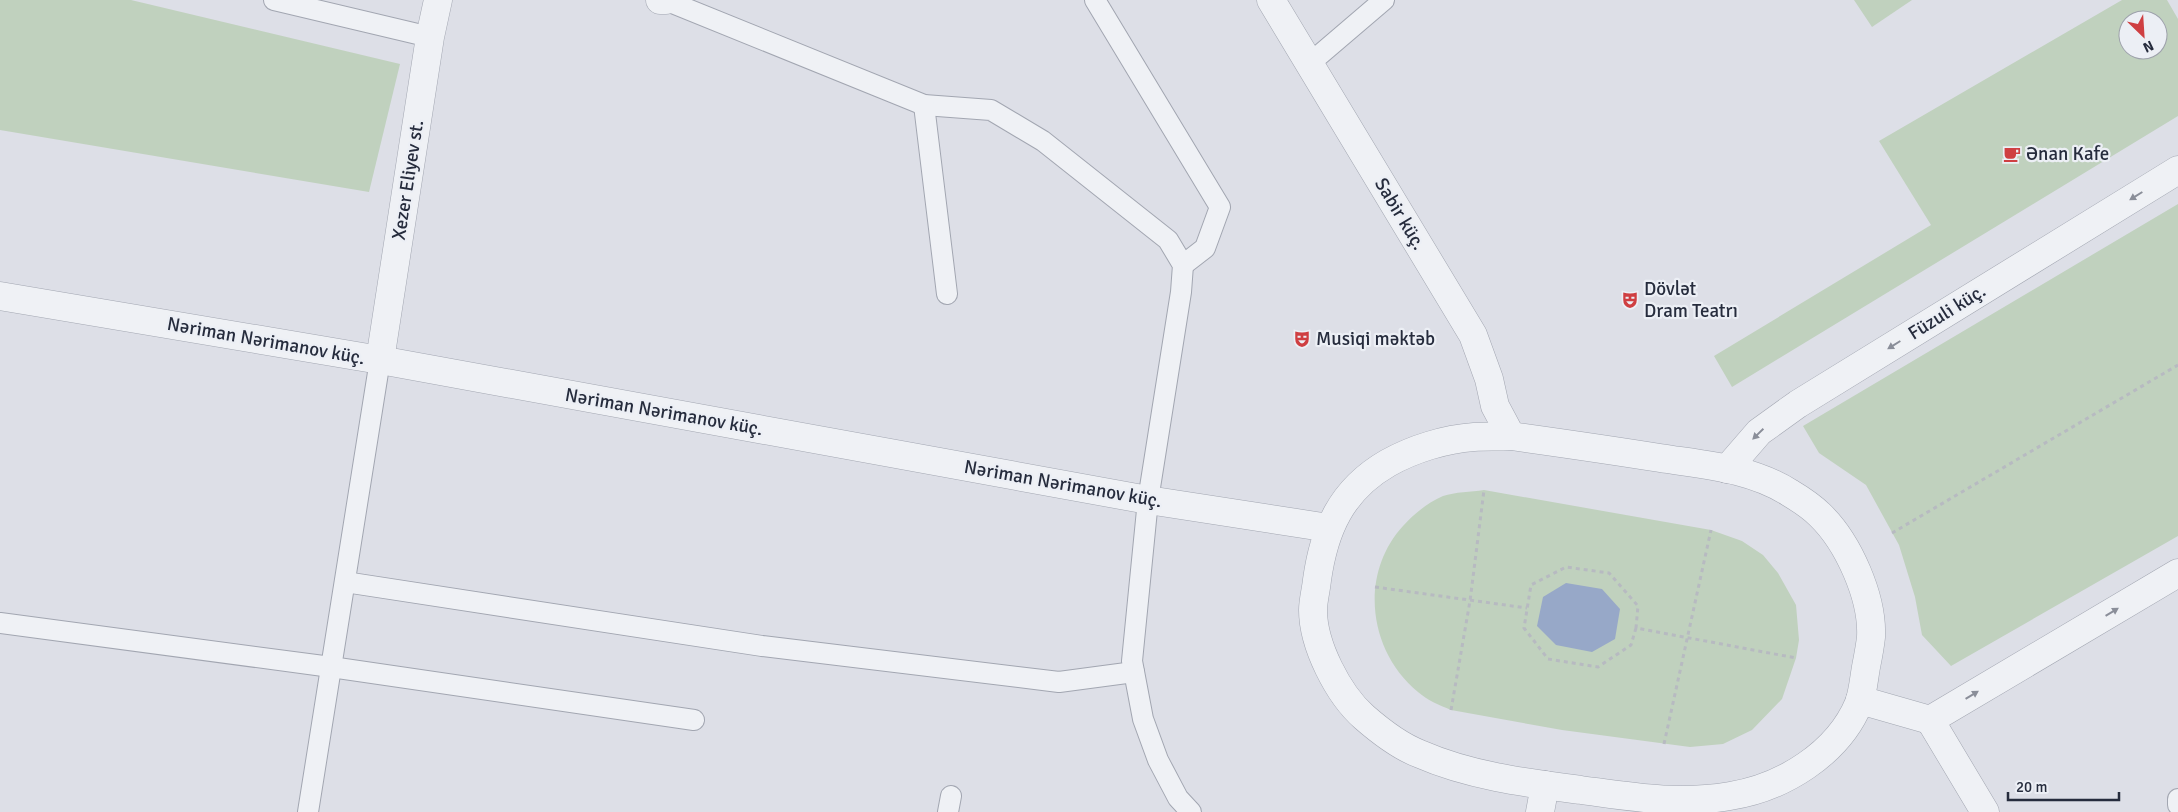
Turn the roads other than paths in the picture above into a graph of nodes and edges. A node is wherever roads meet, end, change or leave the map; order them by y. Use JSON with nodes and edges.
{"nodes":[{"id":1,"x":274,"y":0,"type":"edge"},
{"id":2,"x":438,"y":0,"type":"edge"},
{"id":3,"x":660,"y":0,"type":"edge"},
{"id":4,"x":666,"y":0,"type":"edge"},
{"id":5,"x":1095,"y":0,"type":"edge"},
{"id":6,"x":1272,"y":0,"type":"edge"},
{"id":7,"x":1384,"y":0,"type":"edge"},
{"id":8,"x":430,"y":37,"type":"junction"},
{"id":9,"x":1309,"y":64,"type":"junction"},
{"id":10,"x":924,"y":105,"type":"junction"},
{"id":11,"x":2178,"y":170,"type":"edge"},
{"id":12,"x":1184,"y":265,"type":"junction"},
{"id":13,"x":947,"y":294,"type":"dead end"},
{"id":14,"x":0,"y":296,"type":"edge"},
{"id":15,"x":380,"y":360,"type":"junction"},
{"id":16,"x":1511,"y":436,"type":"junction"},
{"id":17,"x":1727,"y":469,"type":"junction"},
{"id":18,"x":1148,"y":500,"type":"junction"},
{"id":19,"x":1329,"y":528,"type":"junction"},
{"id":20,"x":2178,"y":573,"type":"edge"},
{"id":21,"x":344,"y":582,"type":"junction"},
{"id":22,"x":0,"y":623,"type":"edge"},
{"id":23,"x":331,"y":667,"type":"junction"},
{"id":24,"x":1134,"y":672,"type":"junction"},
{"id":25,"x":1860,"y":700,"type":"junction"},
{"id":26,"x":694,"y":720,"type":"dead end"},
{"id":27,"x":1930,"y":720,"type":"junction"},
{"id":28,"x":1544,"y":786,"type":"junction"},
{"id":29,"x":2178,"y":799,"type":"edge"},
{"id":30,"x":2178,"y":805,"type":"edge"},
{"id":31,"x":308,"y":812,"type":"edge"},
{"id":32,"x":1191,"y":812,"type":"edge"},
{"id":33,"x":1540,"y":812,"type":"edge"},
{"id":34,"x":1985,"y":812,"type":"edge"}],
"edges":[{"from":1,"to":8,"type":"lane"},
{"from":2,"to":8,"type":"street","name":"Xezer Eliyev st."},
{"from":3,"to":4,"type":"street"},
{"from":4,"to":10,"type":"lane"},
{"from":5,"to":12,"type":"lane"},
{"from":6,"to":9,"type":"street","name":"Sabir küç."},
{"from":7,"to":9,"type":"lane"},
{"from":8,"to":15,"type":"street","name":"Xezer Eliyev st."},
{"from":9,"to":16,"type":"street","name":"Sabir küç."},
{"from":10,"to":12,"type":"lane"},
{"from":10,"to":13,"type":"lane"},
{"from":11,"to":17,"type":"street","name":"Füzuli küç.","one_way":true},
{"from":12,"to":18,"type":"lane"},
{"from":14,"to":15,"type":"street","name":"Nəriman Nərimanov küç."},
{"from":15,"to":18,"type":"street","name":"Nəriman Nərimanov küç."},
{"from":15,"to":21,"type":"lane"},
{"from":16,"to":17,"type":"street"},
{"from":16,"to":19,"type":"street"},
{"from":17,"to":25,"type":"street"},
{"from":18,"to":19,"type":"street","name":"Nəriman Nərimanov küç."},
{"from":18,"to":24,"type":"lane"},
{"from":19,"to":28,"type":"street"},
{"from":27,"to":20,"type":"street","one_way":true},
{"from":21,"to":23,"type":"lane"},
{"from":21,"to":24,"type":"lane"},
{"from":22,"to":23,"type":"lane"},
{"from":23,"to":26,"type":"lane"},
{"from":23,"to":31,"type":"lane"},
{"from":24,"to":32,"type":"lane"},
{"from":25,"to":27,"type":"street"},
{"from":25,"to":28,"type":"street"},
{"from":27,"to":34,"type":"street"},
{"from":28,"to":33,"type":"street"},
{"from":29,"to":30,"type":"lane"}]}
